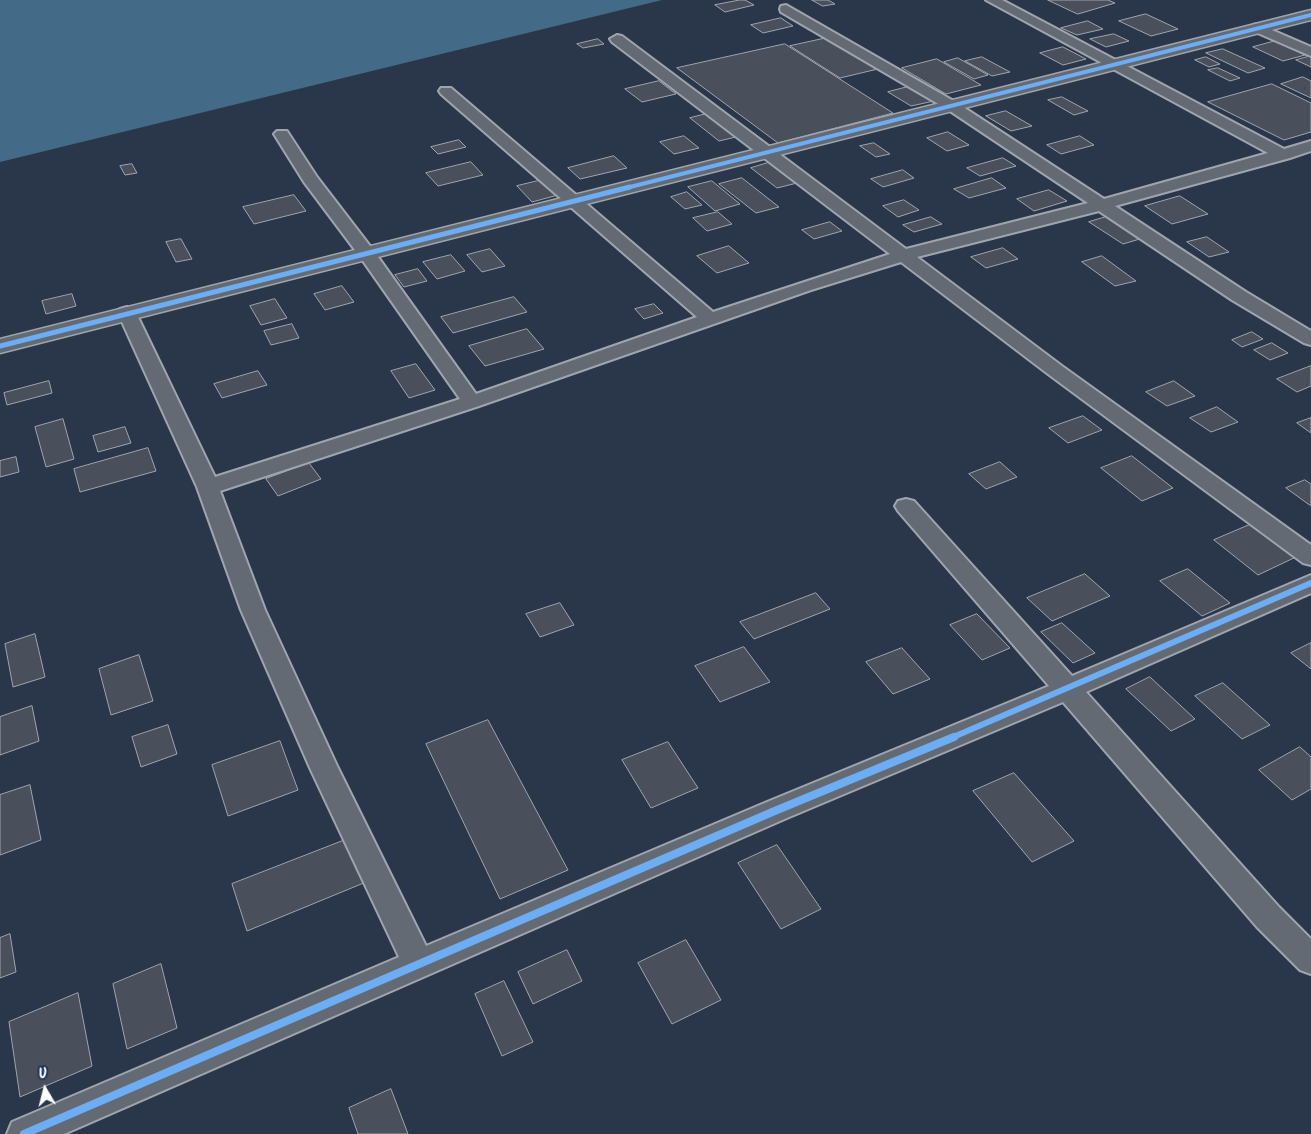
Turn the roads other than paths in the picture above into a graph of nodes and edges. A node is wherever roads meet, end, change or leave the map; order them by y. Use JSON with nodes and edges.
{"nodes":[{"id":1,"x":992,"y":0,"type":"edge"},
{"id":2,"x":786,"y":9,"type":"dead end"},
{"id":3,"x":1311,"y":15,"type":"edge"},
{"id":4,"x":1258,"y":28,"type":"junction"},
{"id":5,"x":617,"y":39,"type":"dead end"},
{"id":6,"x":1311,"y":52,"type":"edge"},
{"id":7,"x":1114,"y":65,"type":"junction"},
{"id":8,"x":446,"y":91,"type":"dead end"},
{"id":9,"x":952,"y":106,"type":"junction"},
{"id":10,"x":282,"y":134,"type":"dead end"},
{"id":11,"x":1311,"y":146,"type":"edge"},
{"id":12,"x":767,"y":154,"type":"junction"},
{"id":13,"x":1284,"y":155,"type":"junction"},
{"id":14,"x":574,"y":202,"type":"junction"},
{"id":15,"x":1101,"y":205,"type":"junction"},
{"id":16,"x":367,"y":254,"type":"junction"},
{"id":17,"x":904,"y":255,"type":"junction"},
{"id":18,"x":127,"y":314,"type":"junction"},
{"id":19,"x":710,"y":319,"type":"junction"},
{"id":20,"x":1311,"y":339,"type":"edge"},
{"id":21,"x":0,"y":346,"type":"edge"},
{"id":22,"x":472,"y":402,"type":"junction"},
{"id":23,"x":208,"y":487,"type":"junction"},
{"id":24,"x":906,"y":506,"type":"dead end"},
{"id":25,"x":1311,"y":557,"type":"edge"},
{"id":26,"x":1311,"y":582,"type":"edge"},
{"id":27,"x":1068,"y":689,"type":"junction"},
{"id":28,"x":1311,"y":960,"type":"edge"},
{"id":29,"x":419,"y":965,"type":"junction"},
{"id":30,"x":24,"y":1134,"type":"edge"}],
"edges":[{"from":1,"to":7,"type":"street"},
{"from":2,"to":9,"type":"street"},
{"from":3,"to":4,"type":"street"},
{"from":4,"to":6,"type":"street"},
{"from":4,"to":7,"type":"street"},
{"from":5,"to":12,"type":"street"},
{"from":7,"to":9,"type":"street"},
{"from":7,"to":13,"type":"street"},
{"from":8,"to":14,"type":"street"},
{"from":9,"to":12,"type":"street"},
{"from":9,"to":15,"type":"street"},
{"from":10,"to":16,"type":"street"},
{"from":11,"to":13,"type":"street"},
{"from":12,"to":14,"type":"street"},
{"from":12,"to":17,"type":"street"},
{"from":13,"to":15,"type":"street"},
{"from":14,"to":16,"type":"street"},
{"from":14,"to":19,"type":"street"},
{"from":15,"to":17,"type":"street"},
{"from":15,"to":20,"type":"street"},
{"from":16,"to":18,"type":"street"},
{"from":16,"to":22,"type":"street"},
{"from":17,"to":19,"type":"street"},
{"from":17,"to":25,"type":"street"},
{"from":18,"to":21,"type":"street"},
{"from":18,"to":23,"type":"street"},
{"from":19,"to":22,"type":"street"},
{"from":22,"to":23,"type":"street"},
{"from":23,"to":29,"type":"street"},
{"from":24,"to":27,"type":"street"},
{"from":26,"to":27,"type":"street"},
{"from":27,"to":28,"type":"street"},
{"from":27,"to":29,"type":"street"},
{"from":29,"to":30,"type":"street"}]}
